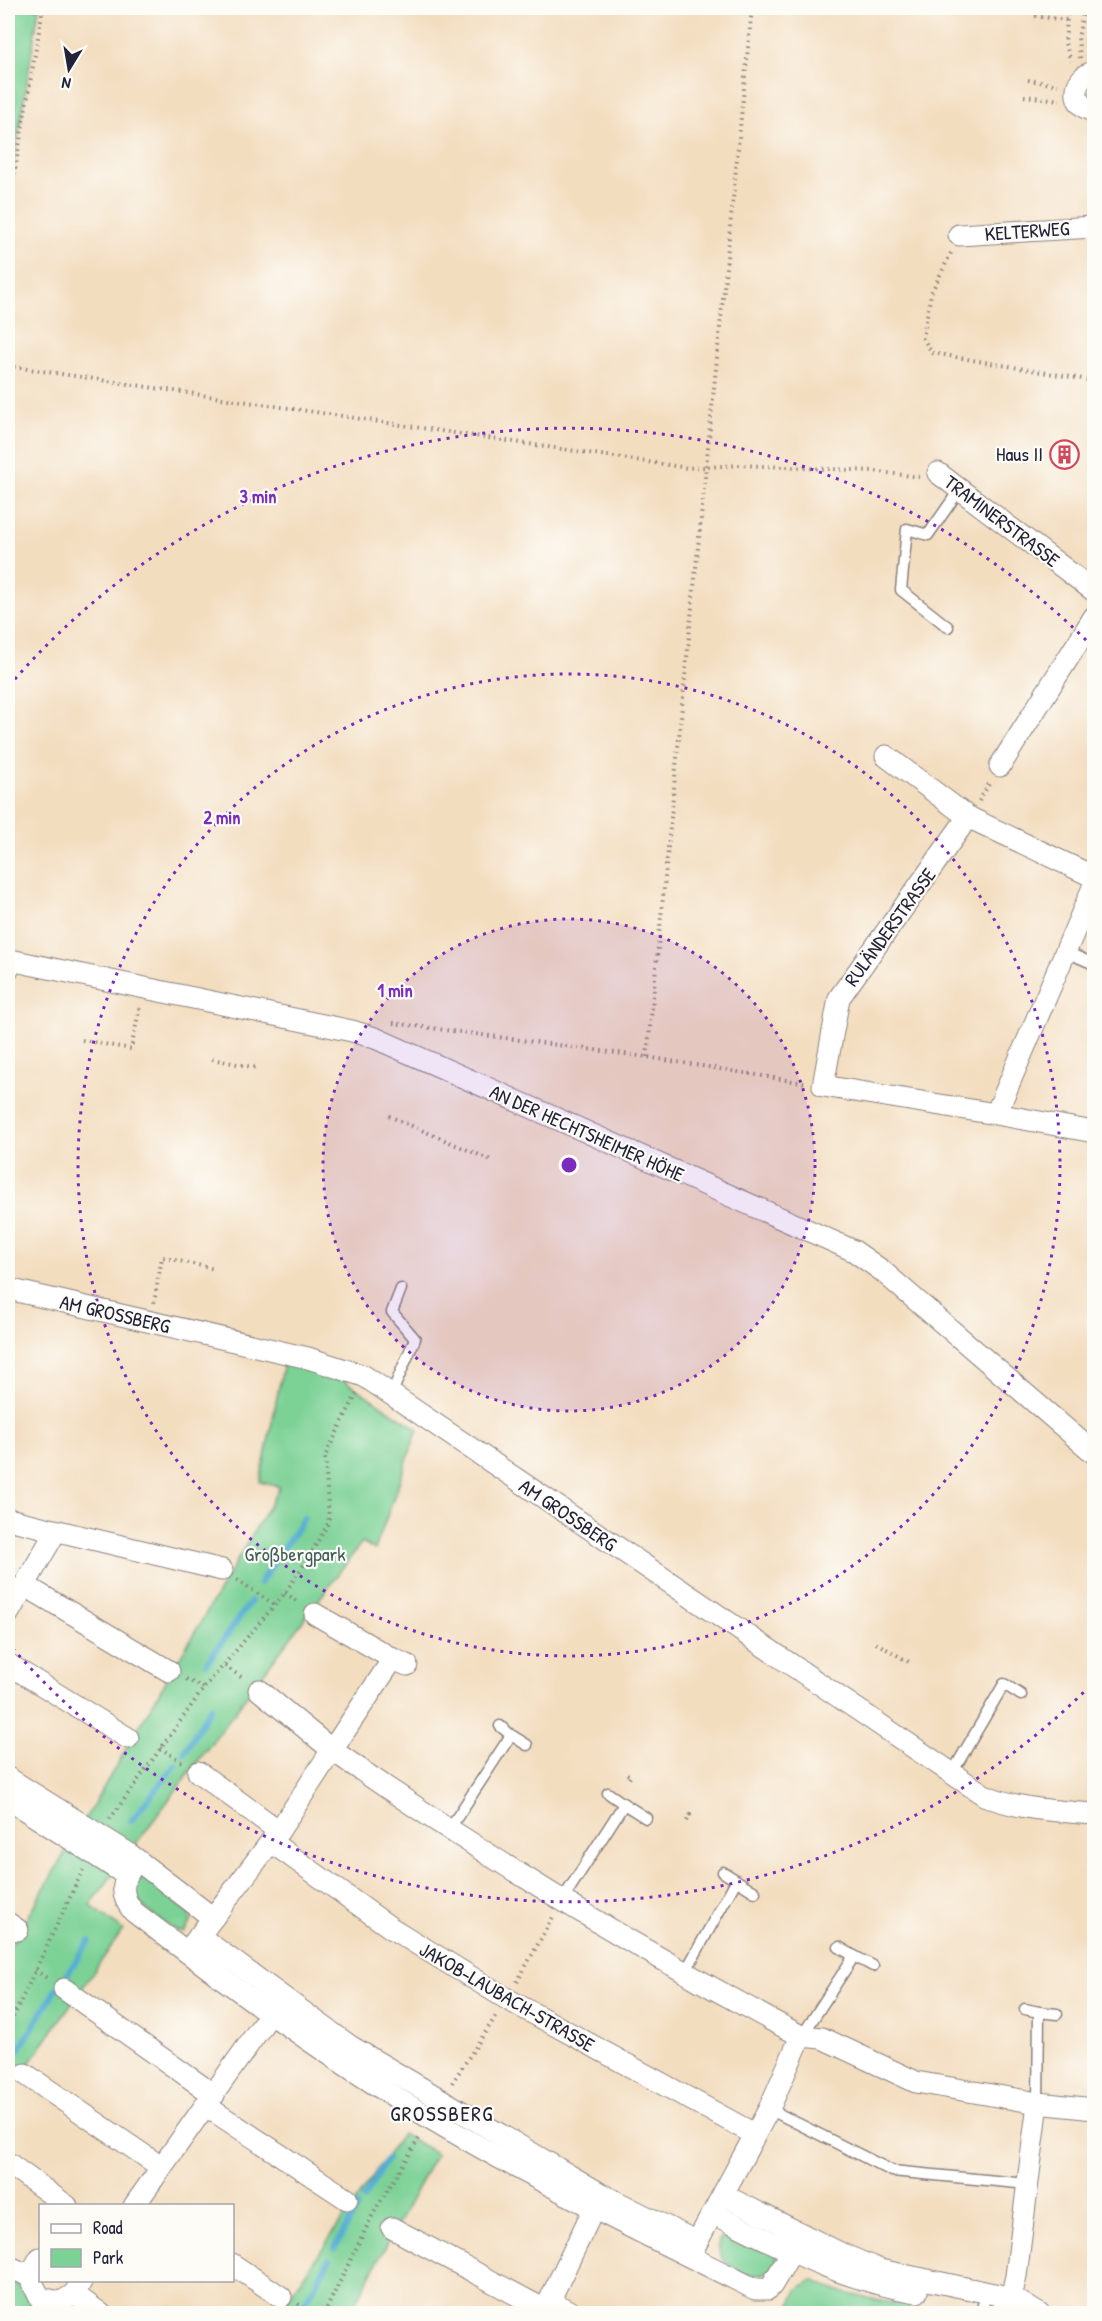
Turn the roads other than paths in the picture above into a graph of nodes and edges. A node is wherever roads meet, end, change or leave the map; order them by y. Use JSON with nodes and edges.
{"nodes":[{"id":1,"x":1095,"y":227,"type":"edge"},
{"id":2,"x":959,"y":235,"type":"road end"},
{"id":3,"x":938,"y":473,"type":"road end"},
{"id":4,"x":960,"y":489,"type":"junction"},
{"id":5,"x":1095,"y":591,"type":"edge"},
{"id":6,"x":1095,"y":617,"type":"edge"},
{"id":7,"x":948,"y":627,"type":"dead end"},
{"id":8,"x":886,"y":756,"type":"dead end"},
{"id":9,"x":1000,"y":765,"type":"road end"},
{"id":10,"x":968,"y":818,"type":"junction"},
{"id":11,"x":1095,"y":877,"type":"edge"},
{"id":12,"x":1095,"y":885,"type":"edge"},
{"id":13,"x":1066,"y":952,"type":"junction"},
{"id":14,"x":1095,"y":964,"type":"edge"},
{"id":15,"x":9,"y":965,"type":"edge"},
{"id":16,"x":996,"y":1114,"type":"junction"},
{"id":17,"x":1095,"y":1132,"type":"edge"},
{"id":18,"x":8,"y":1289,"type":"edge"},
{"id":19,"x":401,"y":1289,"type":"dead end"},
{"id":20,"x":391,"y":1395,"type":"junction"},
{"id":21,"x":1095,"y":1453,"type":"edge"},
{"id":22,"x":8,"y":1519,"type":"edge"},
{"id":23,"x":56,"y":1531,"type":"junction"},
{"id":24,"x":222,"y":1570,"type":"road end"},
{"id":25,"x":17,"y":1588,"type":"edge"},
{"id":26,"x":8,"y":1614,"type":"edge"},
{"id":27,"x":315,"y":1614,"type":"dead end"},
{"id":28,"x":8,"y":1664,"type":"edge"},
{"id":29,"x":169,"y":1671,"type":"dead end"},
{"id":30,"x":259,"y":1690,"type":"dead end"},
{"id":31,"x":1021,"y":1695,"type":"dead end"},
{"id":32,"x":500,"y":1726,"type":"dead end"},
{"id":33,"x":511,"y":1735,"type":"junction"},
{"id":34,"x":128,"y":1738,"type":"dead end"},
{"id":35,"x":527,"y":1745,"type":"dead end"},
{"id":36,"x":332,"y":1750,"type":"junction"},
{"id":37,"x":198,"y":1772,"type":"road end"},
{"id":38,"x":952,"y":1773,"type":"junction"},
{"id":39,"x":8,"y":1778,"type":"edge"},
{"id":40,"x":608,"y":1793,"type":"dead end"},
{"id":41,"x":8,"y":1799,"type":"edge"},
{"id":42,"x":624,"y":1804,"type":"junction"},
{"id":43,"x":1095,"y":1815,"type":"edge"},
{"id":44,"x":646,"y":1818,"type":"dead end"},
{"id":45,"x":448,"y":1831,"type":"junction"},
{"id":46,"x":275,"y":1837,"type":"junction"},
{"id":47,"x":96,"y":1843,"type":"junction"},
{"id":48,"x":131,"y":1867,"type":"junction"},
{"id":49,"x":723,"y":1872,"type":"dead end"},
{"id":50,"x":736,"y":1881,"type":"junction"},
{"id":51,"x":755,"y":1892,"type":"dead end"},
{"id":52,"x":561,"y":1902,"type":"junction"},
{"id":53,"x":213,"y":1918,"type":"junction"},
{"id":54,"x":193,"y":1944,"type":"junction"},
{"id":55,"x":839,"y":1947,"type":"dead end"},
{"id":56,"x":854,"y":1956,"type":"junction"},
{"id":57,"x":873,"y":1966,"type":"dead end"},
{"id":58,"x":684,"y":1975,"type":"junction"},
{"id":59,"x":64,"y":1989,"type":"dead end"},
{"id":60,"x":276,"y":2006,"type":"junction"},
{"id":61,"x":1025,"y":2009,"type":"dead end"},
{"id":62,"x":1039,"y":2012,"type":"junction"},
{"id":63,"x":1057,"y":2014,"type":"dead end"},
{"id":64,"x":801,"y":2036,"type":"junction"},
{"id":65,"x":25,"y":2074,"type":"dead end"},
{"id":66,"x":442,"y":2098,"type":"junction"},
{"id":67,"x":210,"y":2101,"type":"junction"},
{"id":68,"x":1038,"y":2103,"type":"junction"},
{"id":69,"x":768,"y":2109,"type":"junction"},
{"id":70,"x":1095,"y":2109,"type":"edge"},
{"id":71,"x":431,"y":2119,"type":"junction"},
{"id":72,"x":754,"y":2134,"type":"junction"},
{"id":73,"x":8,"y":2163,"type":"edge"},
{"id":74,"x":161,"y":2168,"type":"junction"},
{"id":75,"x":1027,"y":2184,"type":"junction"},
{"id":76,"x":347,"y":2199,"type":"road end"},
{"id":77,"x":597,"y":2202,"type":"junction"},
{"id":78,"x":140,"y":2203,"type":"edge"},
{"id":79,"x":66,"y":2204,"type":"edge"},
{"id":80,"x":719,"y":2205,"type":"junction"},
{"id":81,"x":392,"y":2228,"type":"road end"},
{"id":82,"x":797,"y":2243,"type":"junction"},
{"id":83,"x":693,"y":2250,"type":"junction"},
{"id":84,"x":39,"y":2260,"type":"edge"},
{"id":85,"x":234,"y":2265,"type":"edge"},
{"id":86,"x":8,"y":2266,"type":"edge"},
{"id":87,"x":29,"y":2276,"type":"junction"},
{"id":88,"x":78,"y":2287,"type":"edge"},
{"id":89,"x":987,"y":2294,"type":"junction"},
{"id":90,"x":281,"y":2297,"type":"dead end"},
{"id":91,"x":1011,"y":2298,"type":"junction"},
{"id":92,"x":546,"y":2308,"type":"edge"},
{"id":93,"x":101,"y":2313,"type":"edge"},
{"id":94,"x":574,"y":2313,"type":"edge"},
{"id":95,"x":980,"y":2313,"type":"edge"},
{"id":96,"x":1039,"y":2313,"type":"edge"}],
"edges":[{"from":1,"to":2,"type":"street","name":"KELTERWEG"},
{"from":3,"to":4,"type":"street","name":"TRAMINERSTRASSE"},
{"from":4,"to":5,"type":"street","name":"TRAMINERSTRASSE"},
{"from":4,"to":7,"type":"lane"},
{"from":6,"to":9,"type":"street"},
{"from":8,"to":10,"type":"street"},
{"from":10,"to":11,"type":"street"},
{"from":10,"to":16,"type":"street","name":"RULÄNDERSTRASSE"},
{"from":12,"to":13,"type":"street"},
{"from":13,"to":14,"type":"lane"},
{"from":13,"to":16,"type":"street"},
{"from":15,"to":21,"type":"street","name":"AN DER HECHTSHEIMER HÖHE"},
{"from":16,"to":17,"type":"street"},
{"from":18,"to":20,"type":"street","name":"AM GROSSBERG"},
{"from":19,"to":20,"type":"lane"},
{"from":20,"to":38,"type":"street","name":"AM GROSSBERG"},
{"from":22,"to":23,"type":"street"},
{"from":23,"to":24,"type":"street"},
{"from":23,"to":25,"type":"street"},
{"from":25,"to":26,"type":"street"},
{"from":25,"to":29,"type":"street"},
{"from":27,"to":36,"type":"street"},
{"from":28,"to":34,"type":"street"},
{"from":30,"to":36,"type":"street"},
{"from":31,"to":38,"type":"lane"},
{"from":32,"to":33,"type":"lane"},
{"from":33,"to":35,"type":"lane"},
{"from":33,"to":45,"type":"lane"},
{"from":36,"to":45,"type":"street"},
{"from":36,"to":46,"type":"street"},
{"from":37,"to":46,"type":"street","name":"JAKOB-LAUBACH-STRASSE"},
{"from":38,"to":43,"type":"street","name":"AM GROSSBERG"},
{"from":39,"to":47,"type":"street"},
{"from":40,"to":42,"type":"lane"},
{"from":41,"to":47,"type":"street"},
{"from":42,"to":44,"type":"lane"},
{"from":42,"to":52,"type":"lane"},
{"from":45,"to":52,"type":"street"},
{"from":46,"to":53,"type":"street"},
{"from":46,"to":72,"type":"street","name":"JAKOB-LAUBACH-STRASSE"},
{"from":47,"to":48,"type":"street"},
{"from":48,"to":53,"type":"street"},
{"from":48,"to":54,"type":"street"},
{"from":49,"to":50,"type":"lane"},
{"from":50,"to":51,"type":"lane"},
{"from":50,"to":58,"type":"lane"},
{"from":52,"to":58,"type":"street"},
{"from":53,"to":54,"type":"street"},
{"from":54,"to":60,"type":"street"},
{"from":55,"to":56,"type":"lane"},
{"from":56,"to":57,"type":"lane"},
{"from":56,"to":64,"type":"lane"},
{"from":58,"to":64,"type":"street"},
{"from":59,"to":67,"type":"street"},
{"from":60,"to":66,"type":"street"},
{"from":60,"to":67,"type":"street"},
{"from":60,"to":71,"type":"street"},
{"from":61,"to":62,"type":"lane"},
{"from":62,"to":63,"type":"lane"},
{"from":62,"to":68,"type":"lane"},
{"from":64,"to":68,"type":"street"},
{"from":64,"to":69,"type":"street"},
{"from":65,"to":74,"type":"street"},
{"from":66,"to":71,"type":"street"},
{"from":66,"to":77,"type":"street"},
{"from":67,"to":74,"type":"street"},
{"from":67,"to":76,"type":"street"},
{"from":68,"to":70,"type":"street"},
{"from":68,"to":75,"type":"street"},
{"from":69,"to":72,"type":"street"},
{"from":69,"to":75,"type":"lane"},
{"from":71,"to":77,"type":"street"},
{"from":72,"to":80,"type":"street"},
{"from":73,"to":79,"type":"street"},
{"from":74,"to":78,"type":"street"},
{"from":75,"to":91,"type":"street"},
{"from":77,"to":83,"type":"street"},
{"from":77,"to":92,"type":"street"},
{"from":80,"to":82,"type":"street"},
{"from":80,"to":83,"type":"street"},
{"from":81,"to":92,"type":"street"},
{"from":82,"to":83,"type":"street"},
{"from":82,"to":89,"type":"street"},
{"from":84,"to":87,"type":"street"},
{"from":85,"to":90,"type":"street"},
{"from":86,"to":87,"type":"street"},
{"from":87,"to":88,"type":"street"},
{"from":88,"to":93,"type":"street"},
{"from":89,"to":91,"type":"street"},
{"from":89,"to":95,"type":"lane"},
{"from":91,"to":96,"type":"street"},
{"from":92,"to":94,"type":"street"}]}
